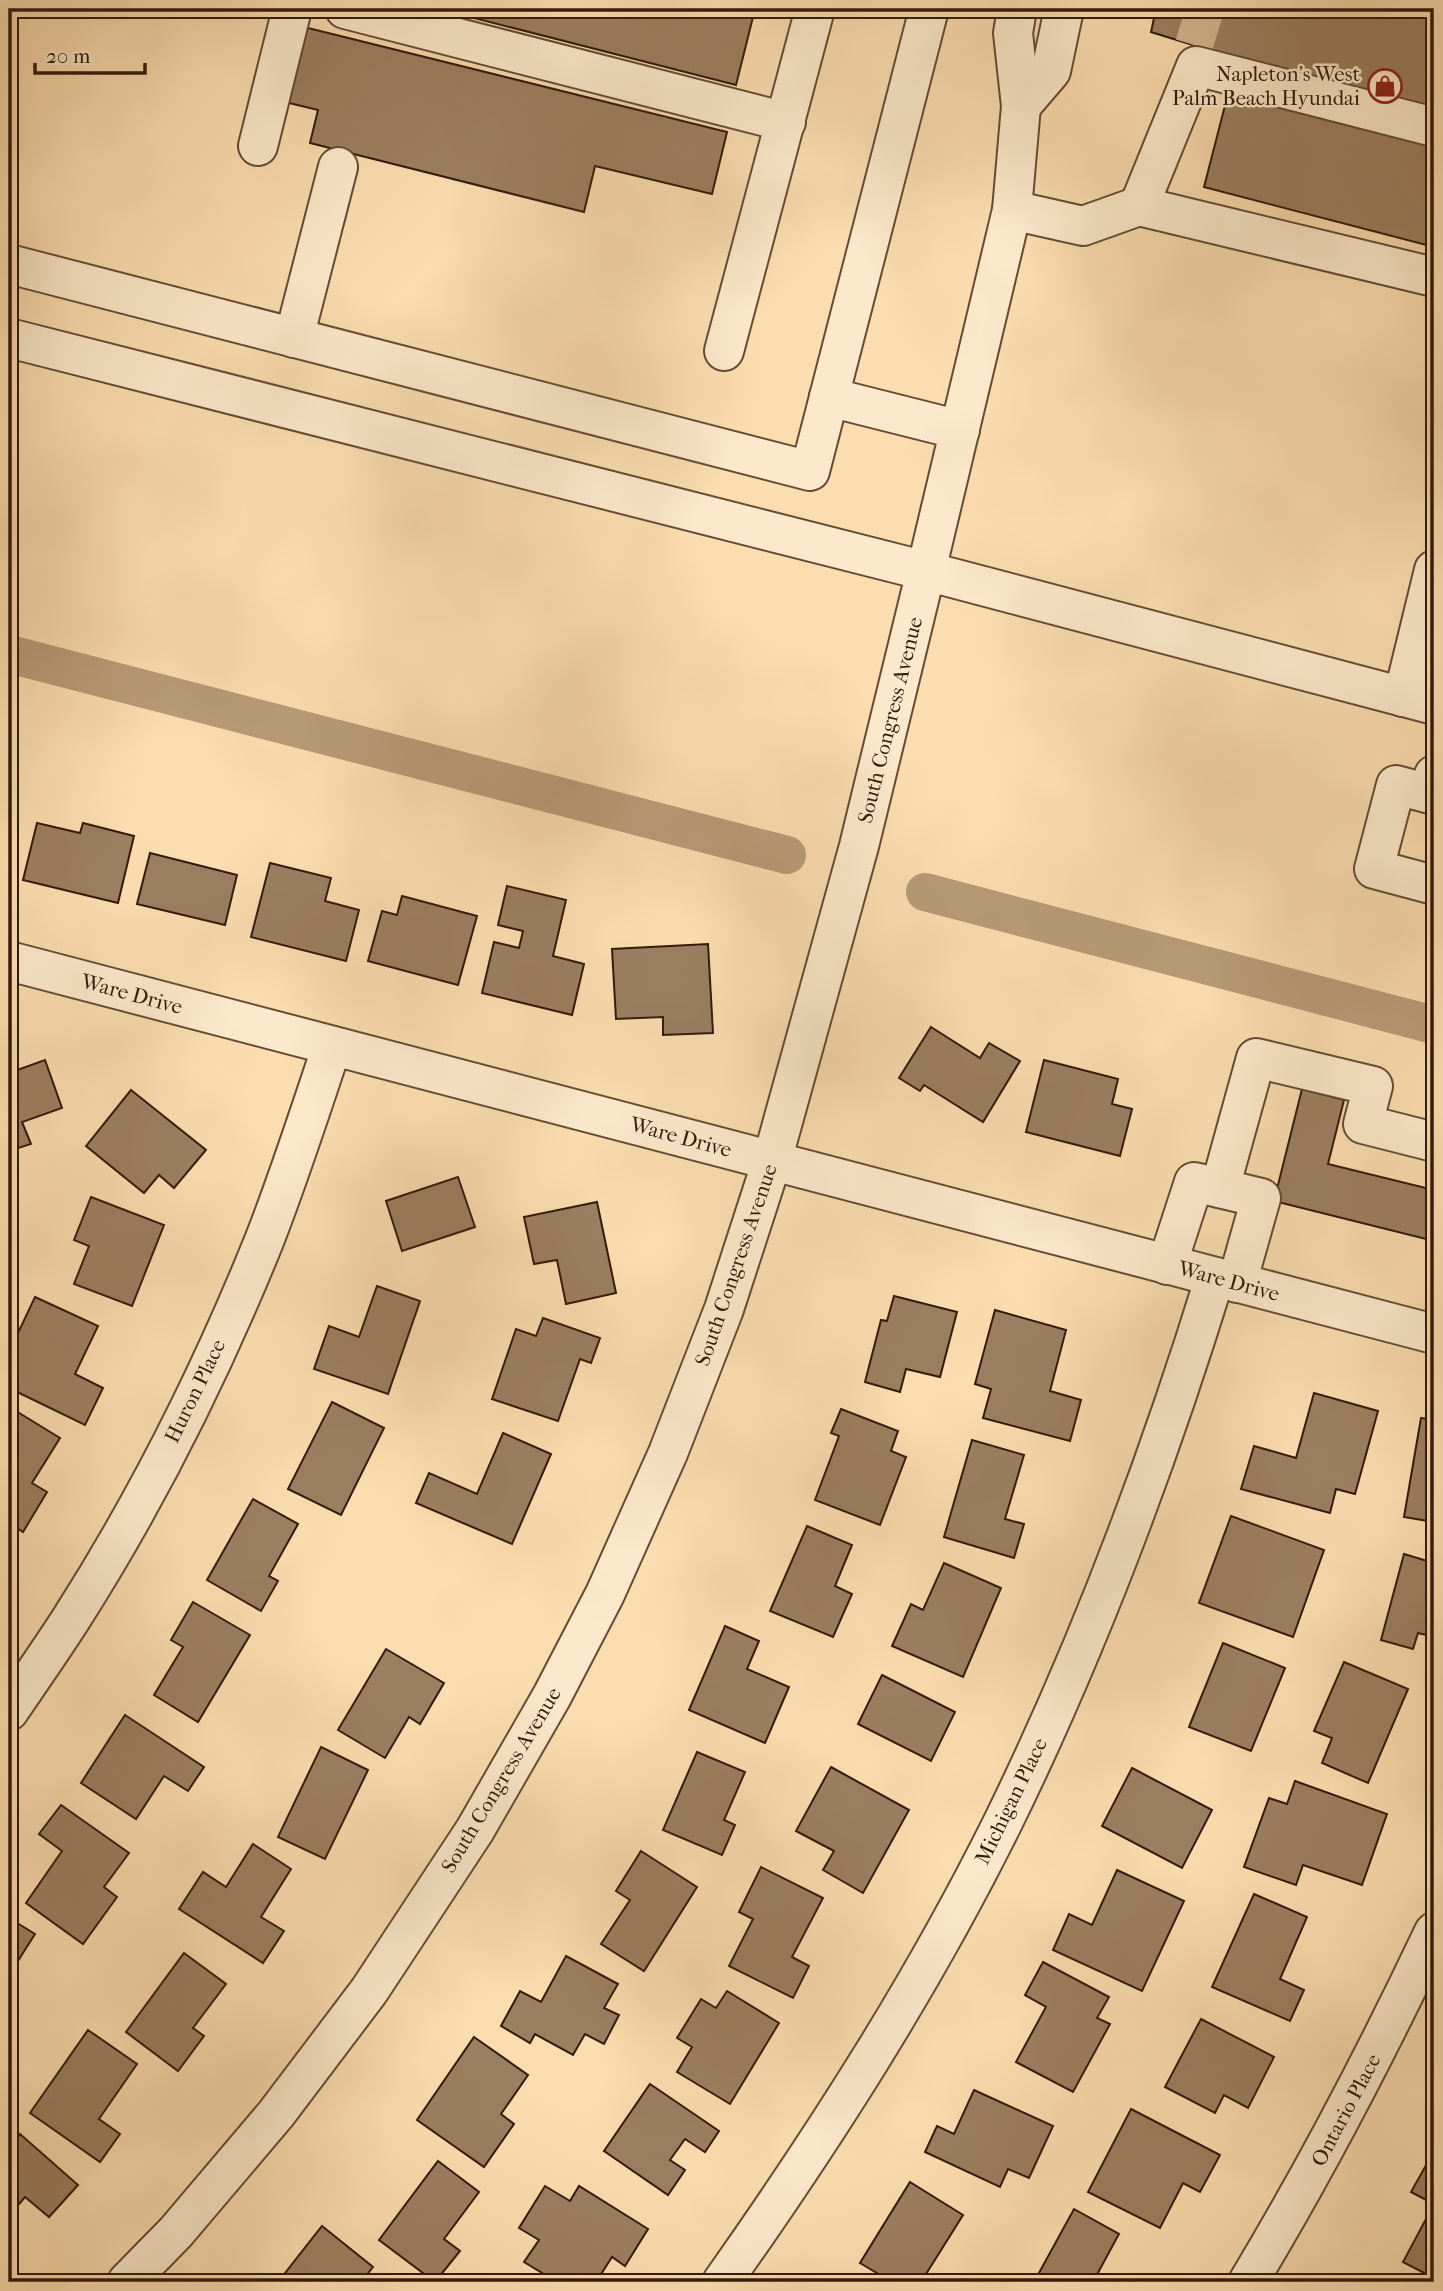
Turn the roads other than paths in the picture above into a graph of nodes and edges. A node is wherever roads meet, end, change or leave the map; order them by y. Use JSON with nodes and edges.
{"nodes":[{"id":1,"x":292,"y":9,"type":"edge"},
{"id":2,"x":345,"y":9,"type":"edge"},
{"id":3,"x":815,"y":9,"type":"edge"},
{"id":4,"x":929,"y":9,"type":"edge"},
{"id":5,"x":1017,"y":9,"type":"edge"},
{"id":6,"x":1064,"y":9,"type":"edge"},
{"id":7,"x":1021,"y":106,"type":"junction"},
{"id":8,"x":786,"y":122,"type":"junction"},
{"id":9,"x":1434,"y":127,"type":"edge"},
{"id":10,"x":258,"y":146,"type":"dead end"},
{"id":11,"x":338,"y":167,"type":"dead end"},
{"id":12,"x":1139,"y":206,"type":"junction"},
{"id":13,"x":1013,"y":210,"type":"junction"},
{"id":14,"x":9,"y":264,"type":"edge"},
{"id":15,"x":1434,"y":277,"type":"edge"},
{"id":16,"x":9,"y":338,"type":"edge"},
{"id":17,"x":294,"y":338,"type":"junction"},
{"id":18,"x":724,"y":351,"type":"dead end"},
{"id":19,"x":829,"y":397,"type":"junction"},
{"id":20,"x":960,"y":430,"type":"junction"},
{"id":21,"x":926,"y":571,"type":"junction"},
{"id":22,"x":1432,"y":585,"type":"edge"},
{"id":23,"x":1419,"y":701,"type":"edge"},
{"id":24,"x":1433,"y":788,"type":"edge"},
{"id":25,"x":1434,"y":885,"type":"edge"},
{"id":26,"x":9,"y":961,"type":"edge"},
{"id":27,"x":332,"y":1046,"type":"junction"},
{"id":28,"x":1434,"y":1142,"type":"edge"},
{"id":29,"x":772,"y":1161,"type":"junction"},
{"id":30,"x":1220,"y":1188,"type":"junction"},
{"id":31,"x":1167,"y":1265,"type":"junction"},
{"id":32,"x":1226,"y":1280,"type":"junction"},
{"id":33,"x":1434,"y":1334,"type":"edge"},
{"id":34,"x":9,"y":1711,"type":"edge"},
{"id":35,"x":1434,"y":1932,"type":"edge"},
{"id":36,"x":127,"y":2282,"type":"edge"},
{"id":37,"x":722,"y":2282,"type":"edge"},
{"id":38,"x":1248,"y":2282,"type":"edge"}],
"edges":[{"from":1,"to":10,"type":"street"},
{"from":2,"to":8,"type":"street"},
{"from":3,"to":8,"type":"street"},
{"from":4,"to":19,"type":"street"},
{"from":5,"to":7,"type":"street","name":"South Congress Avenue"},
{"from":6,"to":7,"type":"street"},
{"from":7,"to":13,"type":"street","name":"South Congress Avenue"},
{"from":8,"to":18,"type":"street"},
{"from":9,"to":12,"type":"street"},
{"from":11,"to":17,"type":"street"},
{"from":12,"to":13,"type":"street"},
{"from":12,"to":15,"type":"street"},
{"from":13,"to":20,"type":"street","name":"South Congress Avenue"},
{"from":14,"to":17,"type":"street"},
{"from":16,"to":21,"type":"street"},
{"from":17,"to":19,"type":"street"},
{"from":19,"to":20,"type":"street"},
{"from":20,"to":21,"type":"street","name":"South Congress Avenue"},
{"from":21,"to":23,"type":"street"},
{"from":21,"to":29,"type":"street","name":"South Congress Avenue"},
{"from":22,"to":23,"type":"street"},
{"from":24,"to":25,"type":"street"},
{"from":26,"to":27,"type":"street","name":"Ware Drive"},
{"from":27,"to":29,"type":"street","name":"Ware Drive"},
{"from":27,"to":34,"type":"street","name":"Huron Place"},
{"from":28,"to":30,"type":"street"},
{"from":29,"to":31,"type":"street","name":"Ware Drive"},
{"from":29,"to":36,"type":"street","name":"South Congress Avenue"},
{"from":30,"to":31,"type":"street"},
{"from":30,"to":32,"type":"street","name":"Michigan Place"},
{"from":31,"to":32,"type":"street","name":"Ware Drive"},
{"from":32,"to":33,"type":"street","name":"Ware Drive"},
{"from":32,"to":37,"type":"street","name":"Michigan Place"},
{"from":35,"to":38,"type":"street","name":"Ontario Place"}]}
